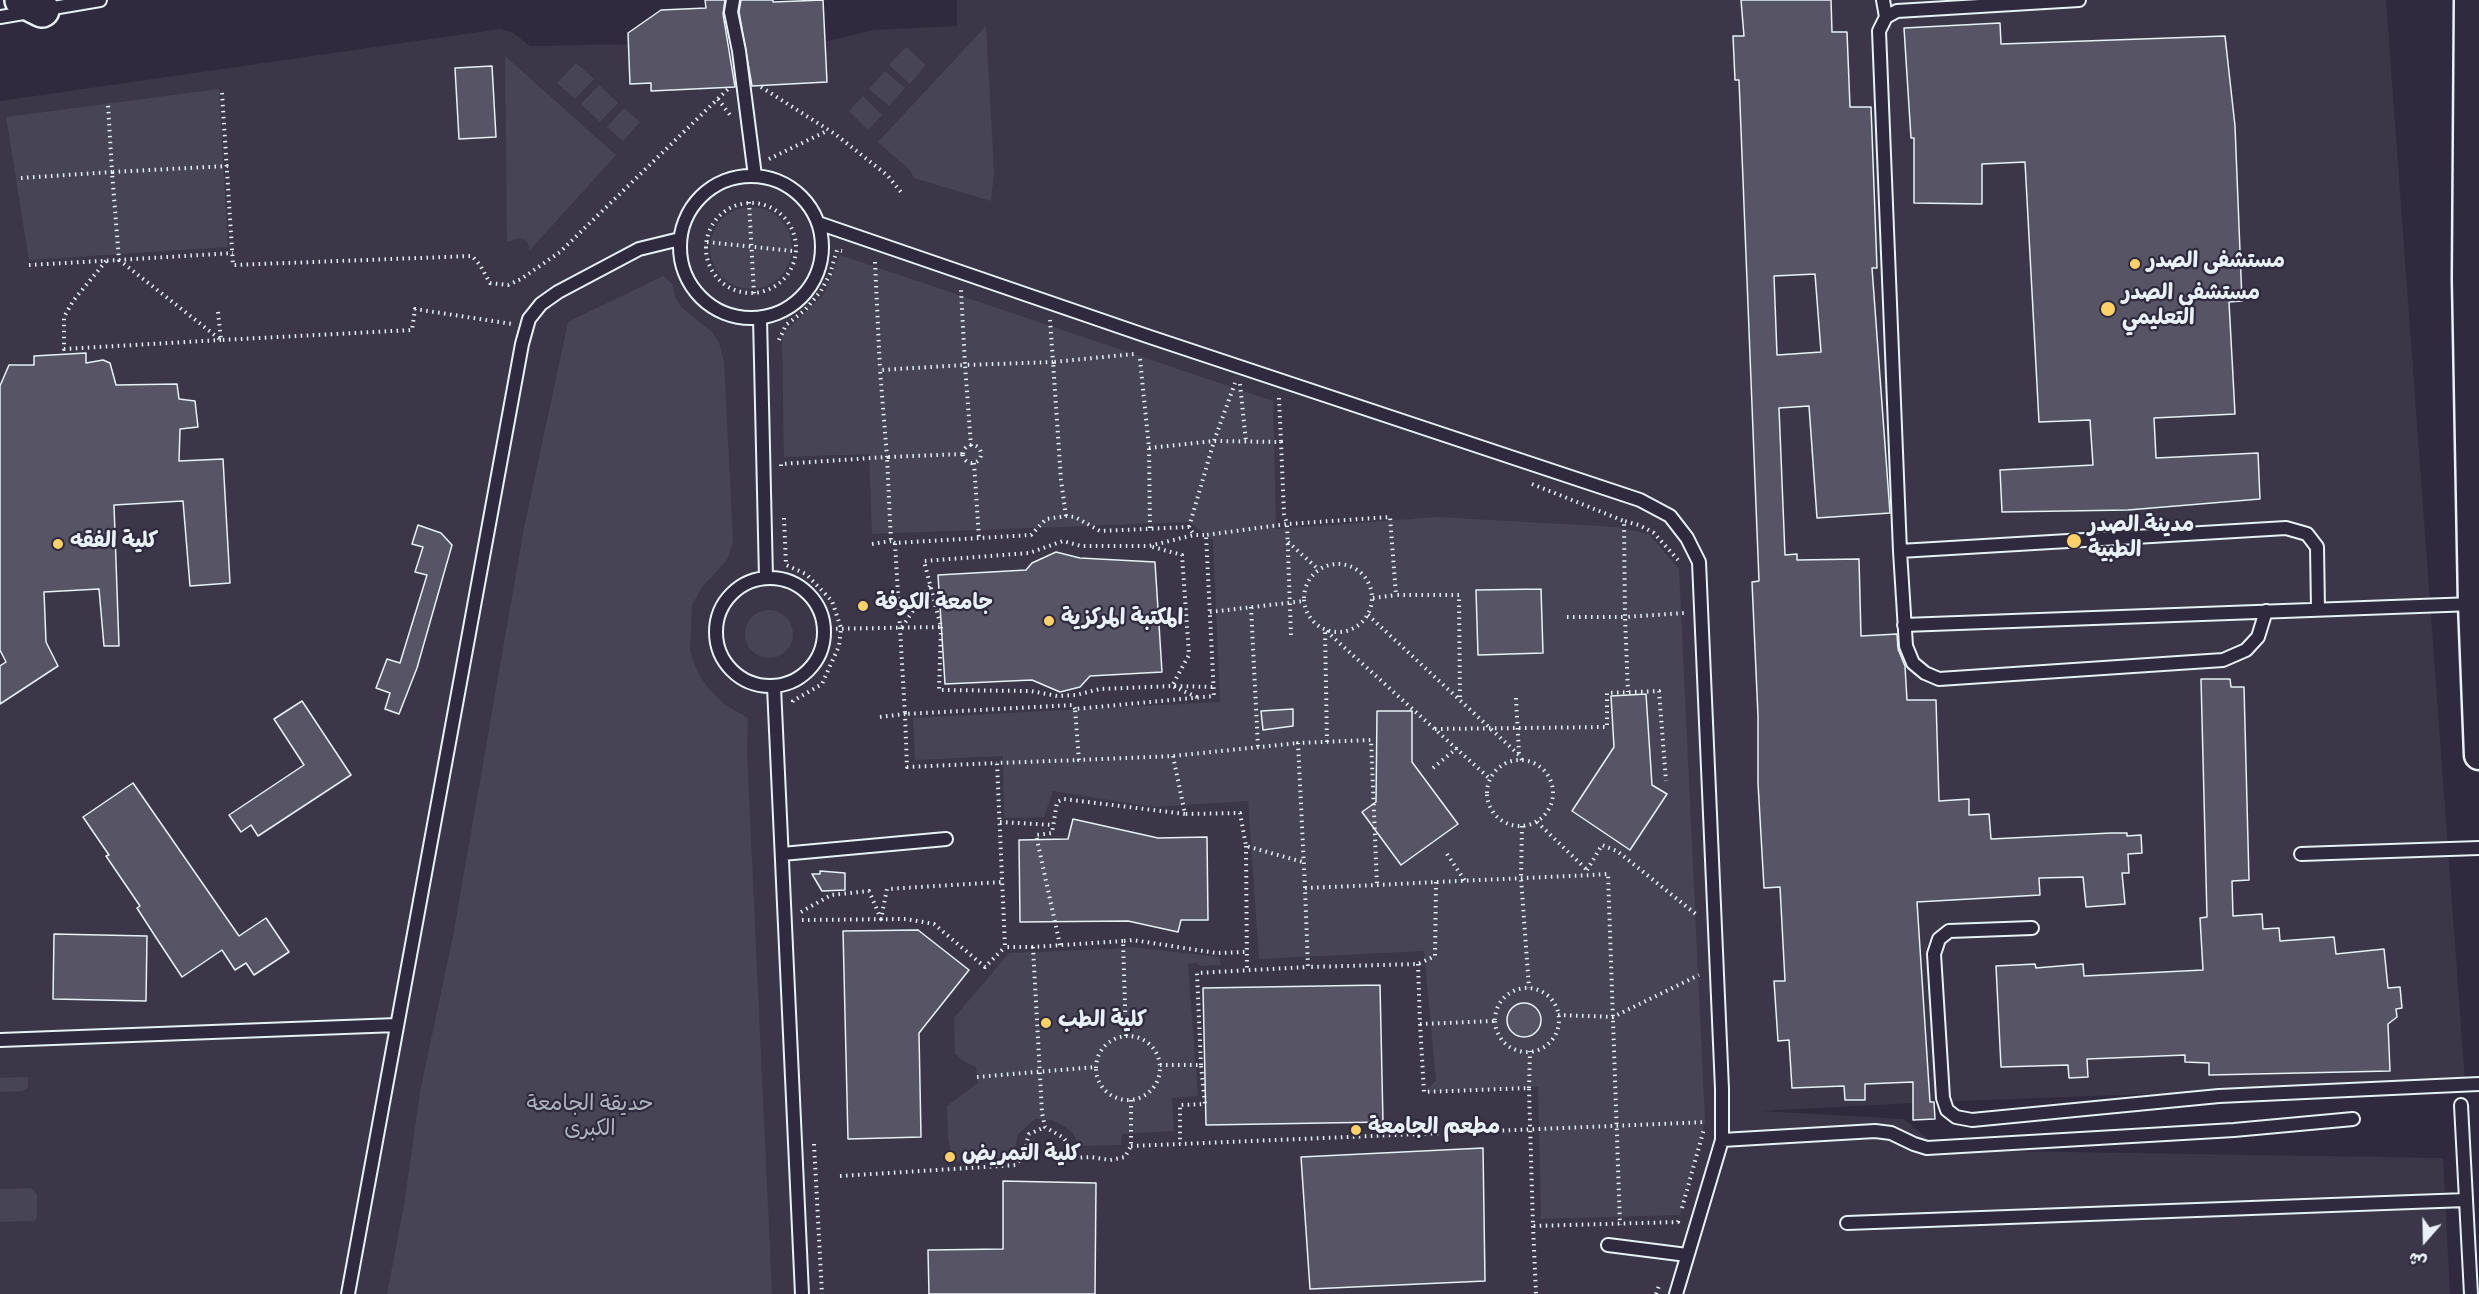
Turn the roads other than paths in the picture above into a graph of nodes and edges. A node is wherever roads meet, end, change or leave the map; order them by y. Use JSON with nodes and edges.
{"nodes":[{"id":1,"x":100,"y":0,"type":"edge"},
{"id":2,"x":733,"y":0,"type":"edge"},
{"id":3,"x":1883,"y":0,"type":"edge"},
{"id":4,"x":2079,"y":0,"type":"edge"},
{"id":5,"x":2469,"y":0,"type":"edge"},
{"id":6,"x":32,"y":5,"type":"edge"},
{"id":7,"x":0,"y":17,"type":"edge"},
{"id":8,"x":1886,"y":17,"type":"junction"},
{"id":9,"x":754,"y":171,"type":"junction"},
{"id":10,"x":818,"y":223,"type":"junction"},
{"id":11,"x":680,"y":239,"type":"junction"},
{"id":12,"x":2473,"y":279,"type":"edge"},
{"id":13,"x":760,"y":318,"type":"junction"},
{"id":14,"x":1900,"y":551,"type":"junction"},
{"id":15,"x":766,"y":578,"type":"junction"},
{"id":16,"x":2473,"y":604,"type":"junction"},
{"id":17,"x":2319,"y":609,"type":"junction"},
{"id":18,"x":2266,"y":611,"type":"junction"},
{"id":19,"x":1904,"y":625,"type":"junction"},
{"id":20,"x":774,"y":687,"type":"junction"},
{"id":21,"x":2479,"y":755,"type":"edge"},
{"id":22,"x":946,"y":839,"type":"dead end"},
{"id":23,"x":2479,"y":848,"type":"edge"},
{"id":24,"x":782,"y":854,"type":"junction"},
{"id":25,"x":2301,"y":854,"type":"dead end"},
{"id":26,"x":2032,"y":928,"type":"dead end"},
{"id":27,"x":397,"y":1025,"type":"junction"},
{"id":28,"x":0,"y":1040,"type":"edge"},
{"id":29,"x":2479,"y":1084,"type":"edge"},
{"id":30,"x":2461,"y":1105,"type":"dead end"},
{"id":31,"x":2353,"y":1119,"type":"dead end"},
{"id":32,"x":1722,"y":1140,"type":"junction"},
{"id":33,"x":2466,"y":1200,"type":"junction"},
{"id":34,"x":1847,"y":1223,"type":"dead end"},
{"id":35,"x":1608,"y":1245,"type":"dead end"},
{"id":36,"x":1688,"y":1255,"type":"junction"},
{"id":37,"x":348,"y":1294,"type":"edge"},
{"id":38,"x":802,"y":1294,"type":"edge"},
{"id":39,"x":1676,"y":1294,"type":"edge"},
{"id":40,"x":2471,"y":1294,"type":"edge"}],
"edges":[{"from":1,"to":6,"type":"lane"},
{"from":2,"to":9,"type":"lane"},
{"from":3,"to":8,"type":"lane"},
{"from":4,"to":8,"type":"lane"},
{"from":5,"to":12,"type":"street"},
{"from":6,"to":7,"type":"lane"},
{"from":8,"to":14,"type":"lane"},
{"from":9,"to":10,"type":"lane"},
{"from":9,"to":11,"type":"lane"},
{"from":10,"to":13,"type":"lane"},
{"from":10,"to":32,"type":"lane"},
{"from":11,"to":13,"type":"lane"},
{"from":11,"to":27,"type":"lane"},
{"from":12,"to":16,"type":"street"},
{"from":13,"to":15,"type":"lane"},
{"from":14,"to":17,"type":"lane"},
{"from":14,"to":19,"type":"lane"},
{"from":15,"to":20,"type":"lane"},
{"from":15,"to":20,"type":"lane"},
{"from":16,"to":17,"type":"lane"},
{"from":16,"to":21,"type":"street"},
{"from":17,"to":18,"type":"lane"},
{"from":18,"to":19,"type":"lane"},
{"from":18,"to":19,"type":"lane"},
{"from":20,"to":24,"type":"lane"},
{"from":22,"to":24,"type":"lane"},
{"from":23,"to":25,"type":"lane"},
{"from":24,"to":38,"type":"lane"},
{"from":26,"to":29,"type":"lane"},
{"from":27,"to":28,"type":"lane"},
{"from":27,"to":37,"type":"lane"},
{"from":30,"to":33,"type":"lane"},
{"from":31,"to":32,"type":"lane"},
{"from":32,"to":36,"type":"lane"},
{"from":33,"to":34,"type":"lane"},
{"from":33,"to":40,"type":"lane"},
{"from":35,"to":36,"type":"lane"},
{"from":36,"to":39,"type":"lane"}]}
